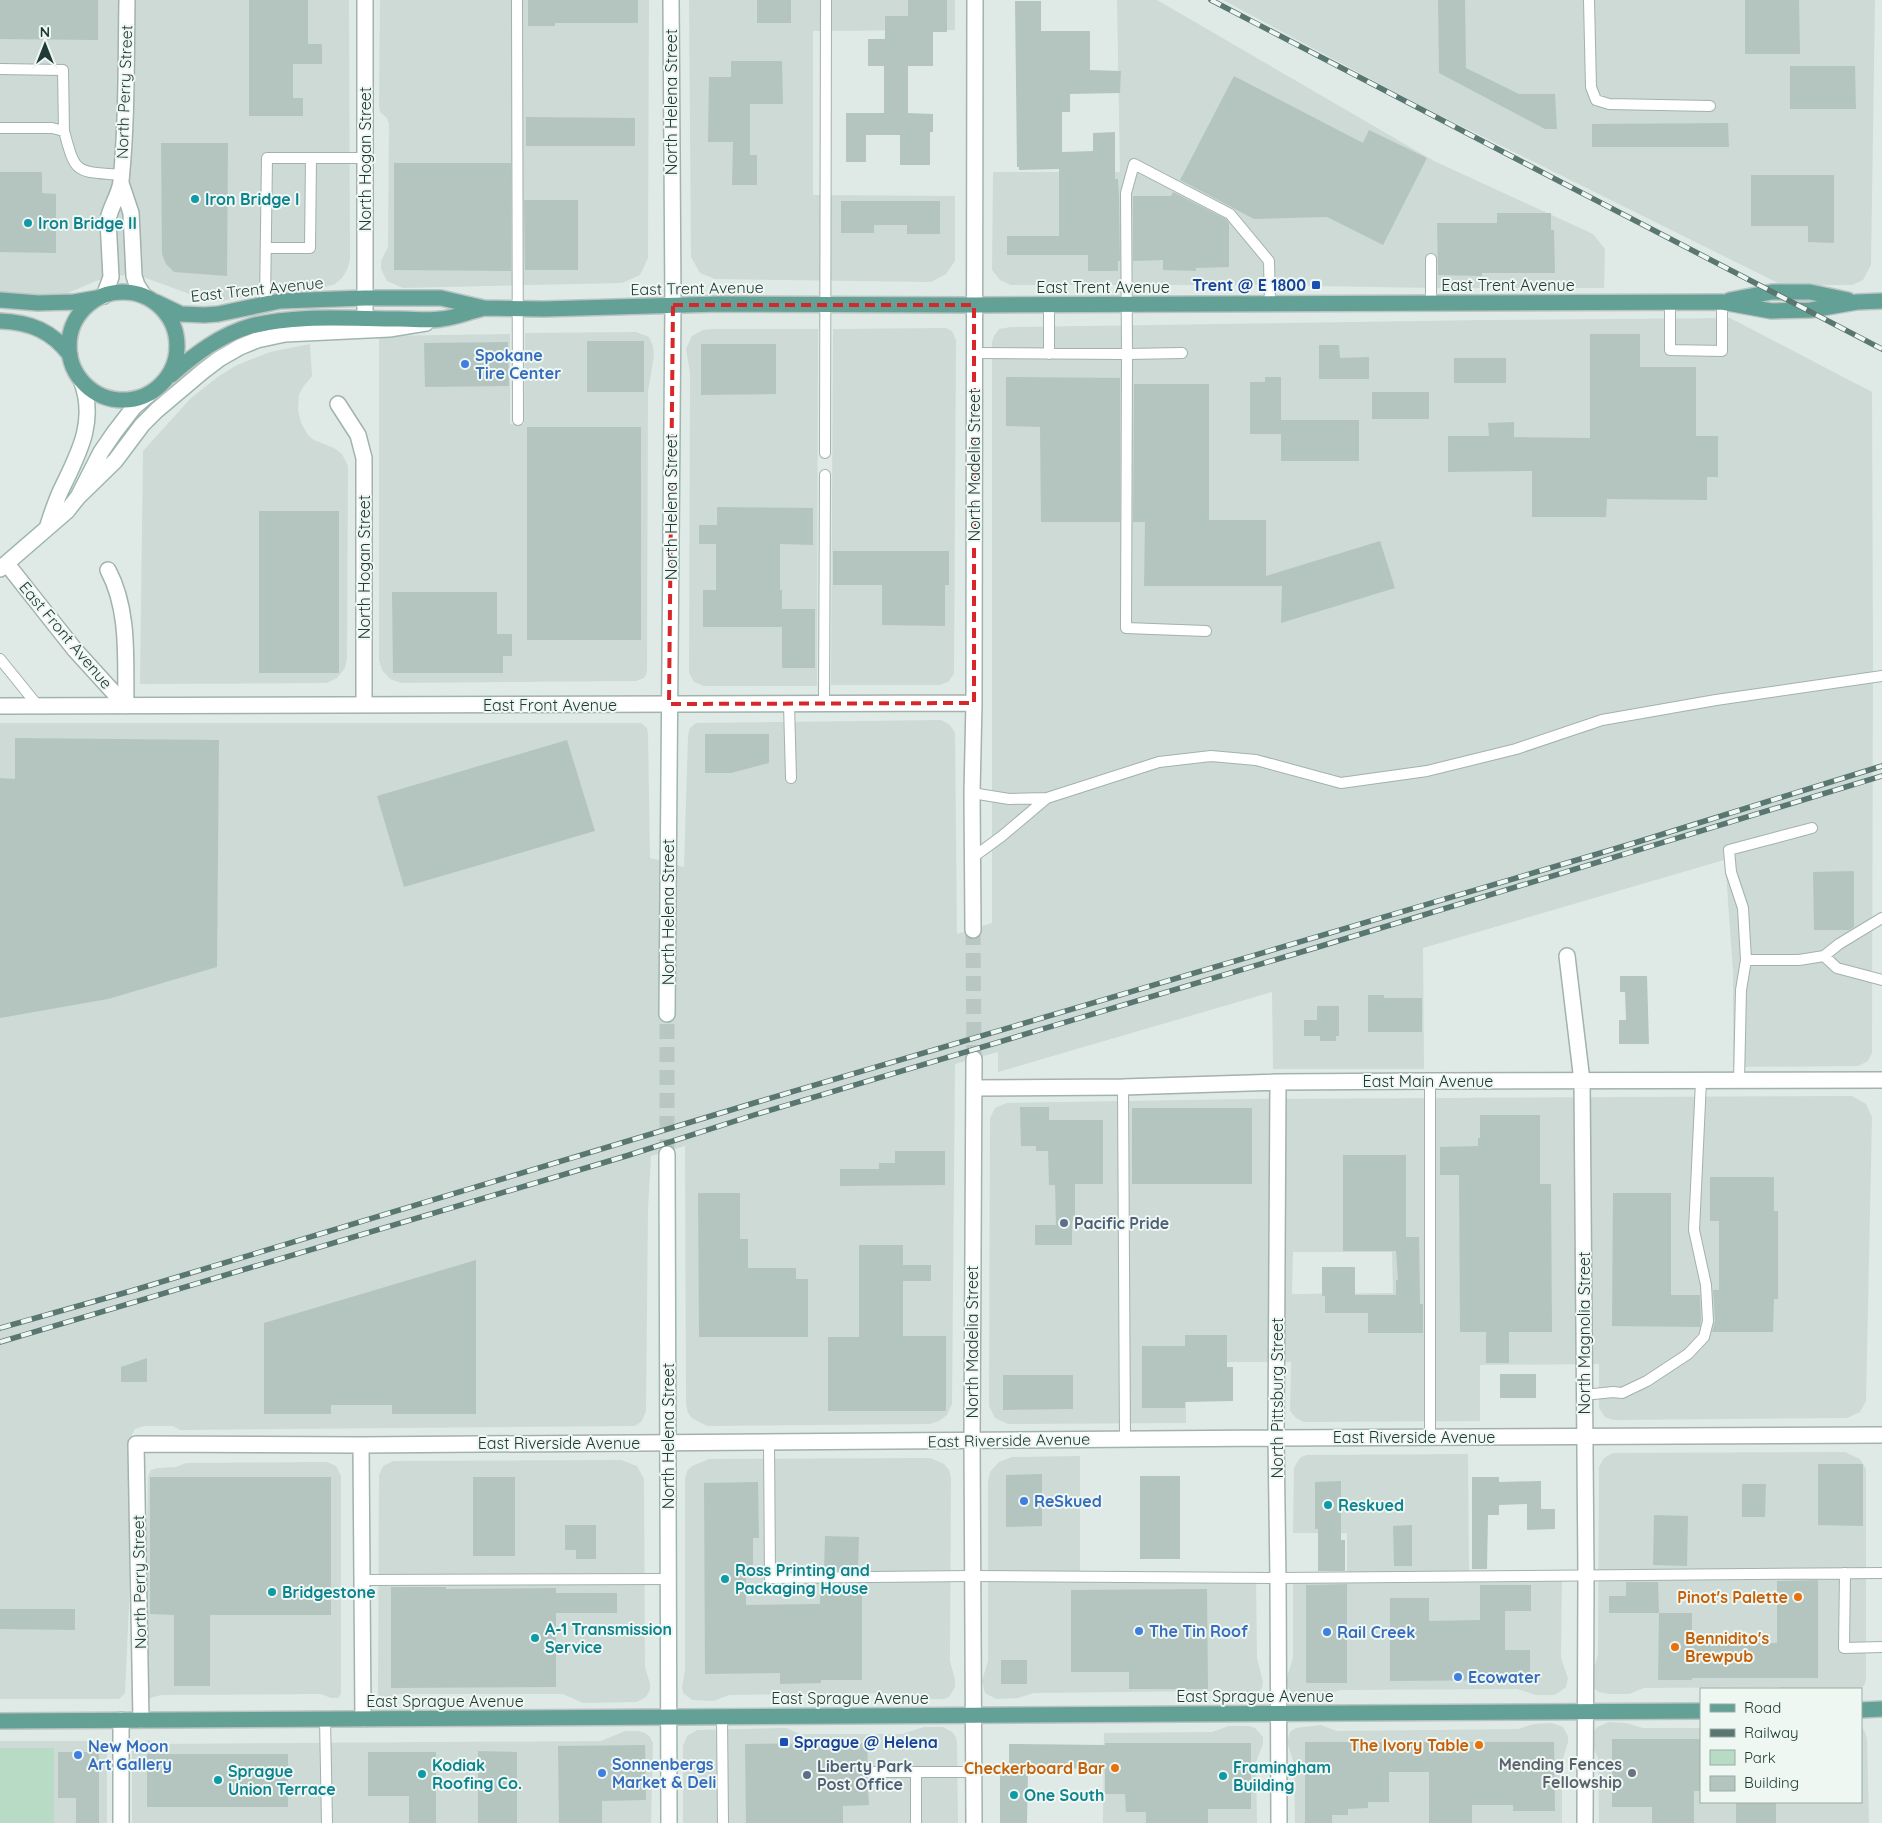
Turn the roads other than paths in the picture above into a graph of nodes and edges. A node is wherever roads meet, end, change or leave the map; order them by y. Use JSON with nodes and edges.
{"nodes":[{"id":1,"x":127,"y":0,"type":"edge"},
{"id":2,"x":365,"y":0,"type":"edge"},
{"id":3,"x":517,"y":0,"type":"edge"},
{"id":4,"x":671,"y":0,"type":"edge"},
{"id":5,"x":826,"y":0,"type":"edge"},
{"id":6,"x":975,"y":0,"type":"edge"},
{"id":7,"x":1589,"y":0,"type":"edge"},
{"id":8,"x":0,"y":70,"type":"edge"},
{"id":9,"x":1710,"y":106,"type":"dead end"},
{"id":10,"x":0,"y":128,"type":"edge"},
{"id":11,"x":64,"y":131,"type":"junction"},
{"id":12,"x":311,"y":158,"type":"junction"},
{"id":13,"x":365,"y":158,"type":"junction"},
{"id":14,"x":121,"y":179,"type":"junction"},
{"id":15,"x":266,"y":248,"type":"junction"},
{"id":16,"x":1431,"y":259,"type":"dead end"},
{"id":17,"x":103,"y":296,"type":"junction"},
{"id":18,"x":365,"y":298,"type":"junction"},
{"id":19,"x":150,"y":299,"type":"junction"},
{"id":20,"x":0,"y":300,"type":"edge"},
{"id":21,"x":1882,"y":301,"type":"edge"},
{"id":22,"x":1670,"y":302,"type":"junction"},
{"id":23,"x":1722,"y":302,"type":"junction"},
{"id":24,"x":266,"y":303,"type":"junction"},
{"id":25,"x":1270,"y":303,"type":"junction"},
{"id":26,"x":1431,"y":303,"type":"junction"},
{"id":27,"x":825,"y":304,"type":"junction"},
{"id":28,"x":1049,"y":304,"type":"junction"},
{"id":29,"x":1127,"y":304,"type":"junction"},
{"id":30,"x":672,"y":305,"type":"junction"},
{"id":31,"x":974,"y":305,"type":"junction"},
{"id":32,"x":484,"y":308,"type":"junction"},
{"id":33,"x":517,"y":308,"type":"junction"},
{"id":34,"x":365,"y":319,"type":"junction"},
{"id":35,"x":441,"y":320,"type":"junction"},
{"id":36,"x":0,"y":321,"type":"edge"},
{"id":37,"x":974,"y":353,"type":"junction"},
{"id":38,"x":1182,"y":353,"type":"dead end"},
{"id":39,"x":1049,"y":354,"type":"junction"},
{"id":40,"x":1127,"y":354,"type":"junction"},
{"id":41,"x":70,"y":355,"type":"junction"},
{"id":42,"x":168,"y":378,"type":"junction"},
{"id":43,"x":81,"y":380,"type":"junction"},
{"id":44,"x":148,"y":395,"type":"junction"},
{"id":45,"x":338,"y":404,"type":"dead end"},
{"id":46,"x":518,"y":420,"type":"dead end"},
{"id":47,"x":825,"y":453,"type":"dead end"},
{"id":48,"x":825,"y":475,"type":"dead end"},
{"id":49,"x":78,"y":497,"type":"junction"},
{"id":50,"x":47,"y":526,"type":"junction"},
{"id":51,"x":3,"y":566,"type":"edge"},
{"id":52,"x":108,"y":570,"type":"dead end"},
{"id":53,"x":1206,"y":631,"type":"dead end"},
{"id":54,"x":0,"y":659,"type":"edge"},
{"id":55,"x":1882,"y":676,"type":"edge"},
{"id":56,"x":824,"y":703,"type":"junction"},
{"id":57,"x":974,"y":703,"type":"junction"},
{"id":58,"x":669,"y":704,"type":"junction"},
{"id":59,"x":789,"y":704,"type":"junction"},
{"id":60,"x":364,"y":705,"type":"junction"},
{"id":61,"x":0,"y":706,"type":"edge"},
{"id":62,"x":38,"y":706,"type":"junction"},
{"id":63,"x":126,"y":706,"type":"junction"},
{"id":64,"x":791,"y":778,"type":"dead end"},
{"id":65,"x":972,"y":793,"type":"junction"},
{"id":66,"x":1047,"y":798,"type":"junction"},
{"id":67,"x":1812,"y":828,"type":"dead end"},
{"id":68,"x":972,"y":858,"type":"junction"},
{"id":69,"x":1882,"y":918,"type":"edge"},
{"id":70,"x":973,"y":930,"type":"tunnel mouth"},
{"id":71,"x":1567,"y":956,"type":"dead end"},
{"id":72,"x":1824,"y":956,"type":"junction"},
{"id":73,"x":1746,"y":960,"type":"junction"},
{"id":74,"x":1882,"y":980,"type":"edge"},
{"id":75,"x":667,"y":1014,"type":"tunnel mouth"},
{"id":76,"x":974,"y":1059,"type":"tunnel mouth"},
{"id":77,"x":1882,"y":1080,"type":"edge"},
{"id":78,"x":1430,"y":1081,"type":"junction"},
{"id":79,"x":1582,"y":1081,"type":"junction"},
{"id":80,"x":1701,"y":1081,"type":"junction"},
{"id":81,"x":1739,"y":1081,"type":"junction"},
{"id":82,"x":1278,"y":1082,"type":"junction"},
{"id":83,"x":1123,"y":1087,"type":"junction"},
{"id":84,"x":974,"y":1088,"type":"junction"},
{"id":85,"x":667,"y":1154,"type":"tunnel mouth"},
{"id":86,"x":1584,"y":1395,"type":"junction"},
{"id":87,"x":1882,"y":1435,"type":"edge"},
{"id":88,"x":1584,"y":1436,"type":"junction"},
{"id":89,"x":1430,"y":1437,"type":"junction"},
{"id":90,"x":1276,"y":1438,"type":"junction"},
{"id":91,"x":1124,"y":1439,"type":"junction"},
{"id":92,"x":972,"y":1440,"type":"junction"},
{"id":93,"x":668,"y":1442,"type":"junction"},
{"id":94,"x":769,"y":1442,"type":"junction"},
{"id":95,"x":136,"y":1444,"type":"joint"},
{"id":96,"x":361,"y":1445,"type":"junction"},
{"id":97,"x":1844,"y":1573,"type":"junction"},
{"id":98,"x":1882,"y":1573,"type":"edge"},
{"id":99,"x":1586,"y":1575,"type":"junction"},
{"id":100,"x":972,"y":1576,"type":"junction"},
{"id":101,"x":1278,"y":1578,"type":"junction"},
{"id":102,"x":668,"y":1579,"type":"junction"},
{"id":103,"x":362,"y":1580,"type":"junction"},
{"id":104,"x":1882,"y":1647,"type":"edge"},
{"id":105,"x":1700,"y":1710,"type":"edge"},
{"id":106,"x":1862,"y":1710,"type":"edge"},
{"id":107,"x":1882,"y":1710,"type":"edge"},
{"id":108,"x":1585,"y":1711,"type":"junction"},
{"id":109,"x":1279,"y":1713,"type":"junction"},
{"id":110,"x":974,"y":1715,"type":"junction"},
{"id":111,"x":722,"y":1717,"type":"junction"},
{"id":112,"x":669,"y":1718,"type":"junction"},
{"id":113,"x":325,"y":1719,"type":"junction"},
{"id":114,"x":363,"y":1719,"type":"junction"},
{"id":115,"x":121,"y":1720,"type":"junction"},
{"id":116,"x":141,"y":1720,"type":"junction"},
{"id":117,"x":0,"y":1721,"type":"edge"},
{"id":118,"x":874,"y":1772,"type":"dead end"},
{"id":119,"x":916,"y":1772,"type":"junction"},
{"id":120,"x":974,"y":1772,"type":"junction"},
{"id":121,"x":121,"y":1823,"type":"edge"},
{"id":122,"x":327,"y":1823,"type":"edge"},
{"id":123,"x":670,"y":1823,"type":"edge"},
{"id":124,"x":723,"y":1823,"type":"edge"},
{"id":125,"x":916,"y":1823,"type":"edge"},
{"id":126,"x":974,"y":1823,"type":"edge"},
{"id":127,"x":1279,"y":1823,"type":"edge"},
{"id":128,"x":1585,"y":1823,"type":"edge"}],
"edges":[{"from":1,"to":14,"type":"street","name":"North Perry Street"},
{"from":2,"to":13,"type":"street","name":"North Hogan Street"},
{"from":3,"to":33,"type":"lane"},
{"from":4,"to":30,"type":"street","name":"North Helena Street"},
{"from":5,"to":27,"type":"lane"},
{"from":6,"to":31,"type":"street","name":"North Madelia Street"},
{"from":7,"to":9,"type":"lane"},
{"from":8,"to":11,"type":"lane"},
{"from":10,"to":11,"type":"lane"},
{"from":11,"to":14,"type":"lane"},
{"from":12,"to":13,"type":"lane"},
{"from":12,"to":15,"type":"lane"},
{"from":12,"to":15,"type":"lane"},
{"from":13,"to":18,"type":"street","name":"North Hogan Street"},
{"from":14,"to":17,"type":"street","name":"North Perry Street"},
{"from":14,"to":19,"type":"street","name":"North Perry Street"},
{"from":15,"to":24,"type":"lane"},
{"from":16,"to":26,"type":"lane"},
{"from":17,"to":19,"type":"main road"},
{"from":17,"to":20,"type":"main road"},
{"from":17,"to":41,"type":"main road"},
{"from":18,"to":24,"type":"main road","name":"East Trent Avenue"},
{"from":18,"to":32,"type":"main road","name":"East Trent Avenue"},
{"from":18,"to":34,"type":"street","name":"North Hogan Street"},
{"from":19,"to":24,"type":"main road","name":"East Trent Avenue"},
{"from":19,"to":42,"type":"main road"},
{"from":21,"to":23,"type":"main road","name":"East Trent Avenue"},
{"from":22,"to":23,"type":"main road","name":"East Trent Avenue"},
{"from":22,"to":23,"type":"lane"},
{"from":22,"to":26,"type":"main road","name":"East Trent Avenue"},
{"from":25,"to":26,"type":"main road","name":"East Trent Avenue"},
{"from":25,"to":29,"type":"main road","name":"East Trent Avenue"},
{"from":25,"to":29,"type":"lane"},
{"from":27,"to":30,"type":"main road","name":"East Trent Avenue"},
{"from":27,"to":31,"type":"main road","name":"East Trent Avenue"},
{"from":27,"to":47,"type":"lane"},
{"from":28,"to":29,"type":"main road","name":"East Trent Avenue"},
{"from":28,"to":31,"type":"main road","name":"East Trent Avenue"},
{"from":28,"to":39,"type":"lane"},
{"from":29,"to":40,"type":"lane"},
{"from":30,"to":33,"type":"main road","name":"East Trent Avenue"},
{"from":30,"to":58,"type":"street","name":"North Helena Street"},
{"from":31,"to":37,"type":"street","name":"North Madelia Street"},
{"from":32,"to":33,"type":"main road","name":"East Trent Avenue"},
{"from":32,"to":35,"type":"main road","name":"East Trent Avenue"},
{"from":33,"to":46,"type":"lane"},
{"from":34,"to":35,"type":"main road","name":"East Trent Avenue"},
{"from":34,"to":42,"type":"main road","name":"East Trent Avenue"},
{"from":35,"to":49,"type":"street"},
{"from":36,"to":41,"type":"main road"},
{"from":37,"to":39,"type":"lane"},
{"from":37,"to":57,"type":"street","name":"North Madelia Street"},
{"from":38,"to":40,"type":"lane"},
{"from":39,"to":40,"type":"lane"},
{"from":40,"to":53,"type":"lane"},
{"from":41,"to":43,"type":"main road"},
{"from":42,"to":44,"type":"main road"},
{"from":43,"to":44,"type":"main road"},
{"from":43,"to":50,"type":"street"},
{"from":44,"to":49,"type":"street"},
{"from":45,"to":60,"type":"street","name":"North Hogan Street"},
{"from":48,"to":56,"type":"lane"},
{"from":49,"to":50,"type":"street"},
{"from":50,"to":51,"type":"street"},
{"from":51,"to":63,"type":"street","name":"East Front Avenue"},
{"from":52,"to":63,"type":"street"},
{"from":54,"to":62,"type":"lane"},
{"from":55,"to":66,"type":"lane"},
{"from":56,"to":57,"type":"street","name":"East Front Avenue"},
{"from":56,"to":59,"type":"street","name":"East Front Avenue"},
{"from":57,"to":65,"type":"street","name":"North Madelia Street"},
{"from":58,"to":59,"type":"street","name":"East Front Avenue"},
{"from":58,"to":60,"type":"street","name":"East Front Avenue"},
{"from":58,"to":75,"type":"street","name":"North Helena Street"},
{"from":59,"to":64,"type":"lane"},
{"from":60,"to":63,"type":"street","name":"East Front Avenue"},
{"from":61,"to":62,"type":"street","name":"East Front Avenue"},
{"from":62,"to":63,"type":"street","name":"East Front Avenue"},
{"from":65,"to":66,"type":"lane"},
{"from":65,"to":68,"type":"street","name":"North Madelia Street"},
{"from":66,"to":68,"type":"lane"},
{"from":67,"to":73,"type":"lane"},
{"from":68,"to":70,"type":"street","name":"North Madelia Street"},
{"from":69,"to":72,"type":"lane"},
{"from":71,"to":79,"type":"street","name":"North Magnolia Street"},
{"from":72,"to":73,"type":"lane"},
{"from":72,"to":74,"type":"lane"},
{"from":73,"to":81,"type":"lane"},
{"from":76,"to":84,"type":"street","name":"North Madelia Street"},
{"from":77,"to":81,"type":"street","name":"East Main Avenue"},
{"from":78,"to":79,"type":"street","name":"East Main Avenue"},
{"from":78,"to":82,"type":"street","name":"East Main Avenue"},
{"from":78,"to":89,"type":"lane"},
{"from":79,"to":80,"type":"street","name":"East Main Avenue"},
{"from":79,"to":86,"type":"street","name":"North Magnolia Street"},
{"from":80,"to":81,"type":"street","name":"East Main Avenue"},
{"from":80,"to":86,"type":"lane"},
{"from":82,"to":83,"type":"street","name":"East Main Avenue"},
{"from":82,"to":90,"type":"street","name":"North Pittsburg Street"},
{"from":83,"to":84,"type":"street","name":"East Main Avenue"},
{"from":83,"to":91,"type":"lane"},
{"from":84,"to":92,"type":"street","name":"North Madelia Street"},
{"from":85,"to":93,"type":"street","name":"North Helena Street"},
{"from":86,"to":88,"type":"street","name":"North Magnolia Street"},
{"from":87,"to":88,"type":"street","name":"East Riverside Avenue"},
{"from":88,"to":89,"type":"street","name":"East Riverside Avenue"},
{"from":88,"to":99,"type":"street","name":"North Magnolia Street"},
{"from":89,"to":90,"type":"street","name":"East Riverside Avenue"},
{"from":90,"to":91,"type":"street","name":"East Riverside Avenue"},
{"from":90,"to":101,"type":"street","name":"North Pittsburg Street"},
{"from":91,"to":92,"type":"street","name":"East Riverside Avenue"},
{"from":92,"to":94,"type":"street","name":"East Riverside Avenue"},
{"from":92,"to":100,"type":"street","name":"North Madelia Street"},
{"from":93,"to":94,"type":"street","name":"East Riverside Avenue"},
{"from":93,"to":96,"type":"street","name":"East Riverside Avenue"},
{"from":93,"to":102,"type":"street","name":"North Helena Street"},
{"from":94,"to":100,"type":"lane"},
{"from":95,"to":96,"type":"street","name":"East Riverside Avenue"},
{"from":95,"to":116,"type":"street","name":"North Perry Street"},
{"from":96,"to":103,"type":"street"},
{"from":97,"to":98,"type":"lane"},
{"from":97,"to":99,"type":"lane"},
{"from":97,"to":104,"type":"lane"},
{"from":99,"to":101,"type":"lane"},
{"from":99,"to":108,"type":"street","name":"North Magnolia Street"},
{"from":100,"to":101,"type":"lane"},
{"from":100,"to":110,"type":"street","name":"North Madelia Street"},
{"from":101,"to":109,"type":"street","name":"North Pittsburg Street"},
{"from":102,"to":103,"type":"lane"},
{"from":102,"to":112,"type":"street","name":"North Helena Street"},
{"from":103,"to":114,"type":"street"},
{"from":105,"to":108,"type":"main road","name":"East Sprague Avenue"},
{"from":106,"to":107,"type":"main road"},
{"from":108,"to":109,"type":"main road","name":"East Sprague Avenue"},
{"from":108,"to":128,"type":"street","name":"North Magnolia Street"},
{"from":109,"to":110,"type":"main road","name":"East Sprague Avenue"},
{"from":109,"to":127,"type":"street","name":"North Pittsburg Street"},
{"from":110,"to":111,"type":"main road","name":"East Sprague Avenue"},
{"from":110,"to":120,"type":"street","name":"North Madelia Street"},
{"from":111,"to":112,"type":"main road","name":"East Sprague Avenue"},
{"from":111,"to":124,"type":"lane"},
{"from":112,"to":114,"type":"main road","name":"East Sprague Avenue"},
{"from":112,"to":123,"type":"street","name":"North Helena Street"},
{"from":113,"to":114,"type":"main road","name":"East Sprague Avenue"},
{"from":113,"to":116,"type":"main road","name":"East Sprague Avenue"},
{"from":113,"to":122,"type":"lane"},
{"from":115,"to":116,"type":"main road","name":"East Sprague Avenue"},
{"from":115,"to":117,"type":"main road","name":"East Sprague Avenue"},
{"from":115,"to":121,"type":"street"},
{"from":118,"to":119,"type":"lane"},
{"from":119,"to":120,"type":"lane"},
{"from":119,"to":125,"type":"lane"},
{"from":120,"to":126,"type":"street","name":"North Madelia Street"}]}
